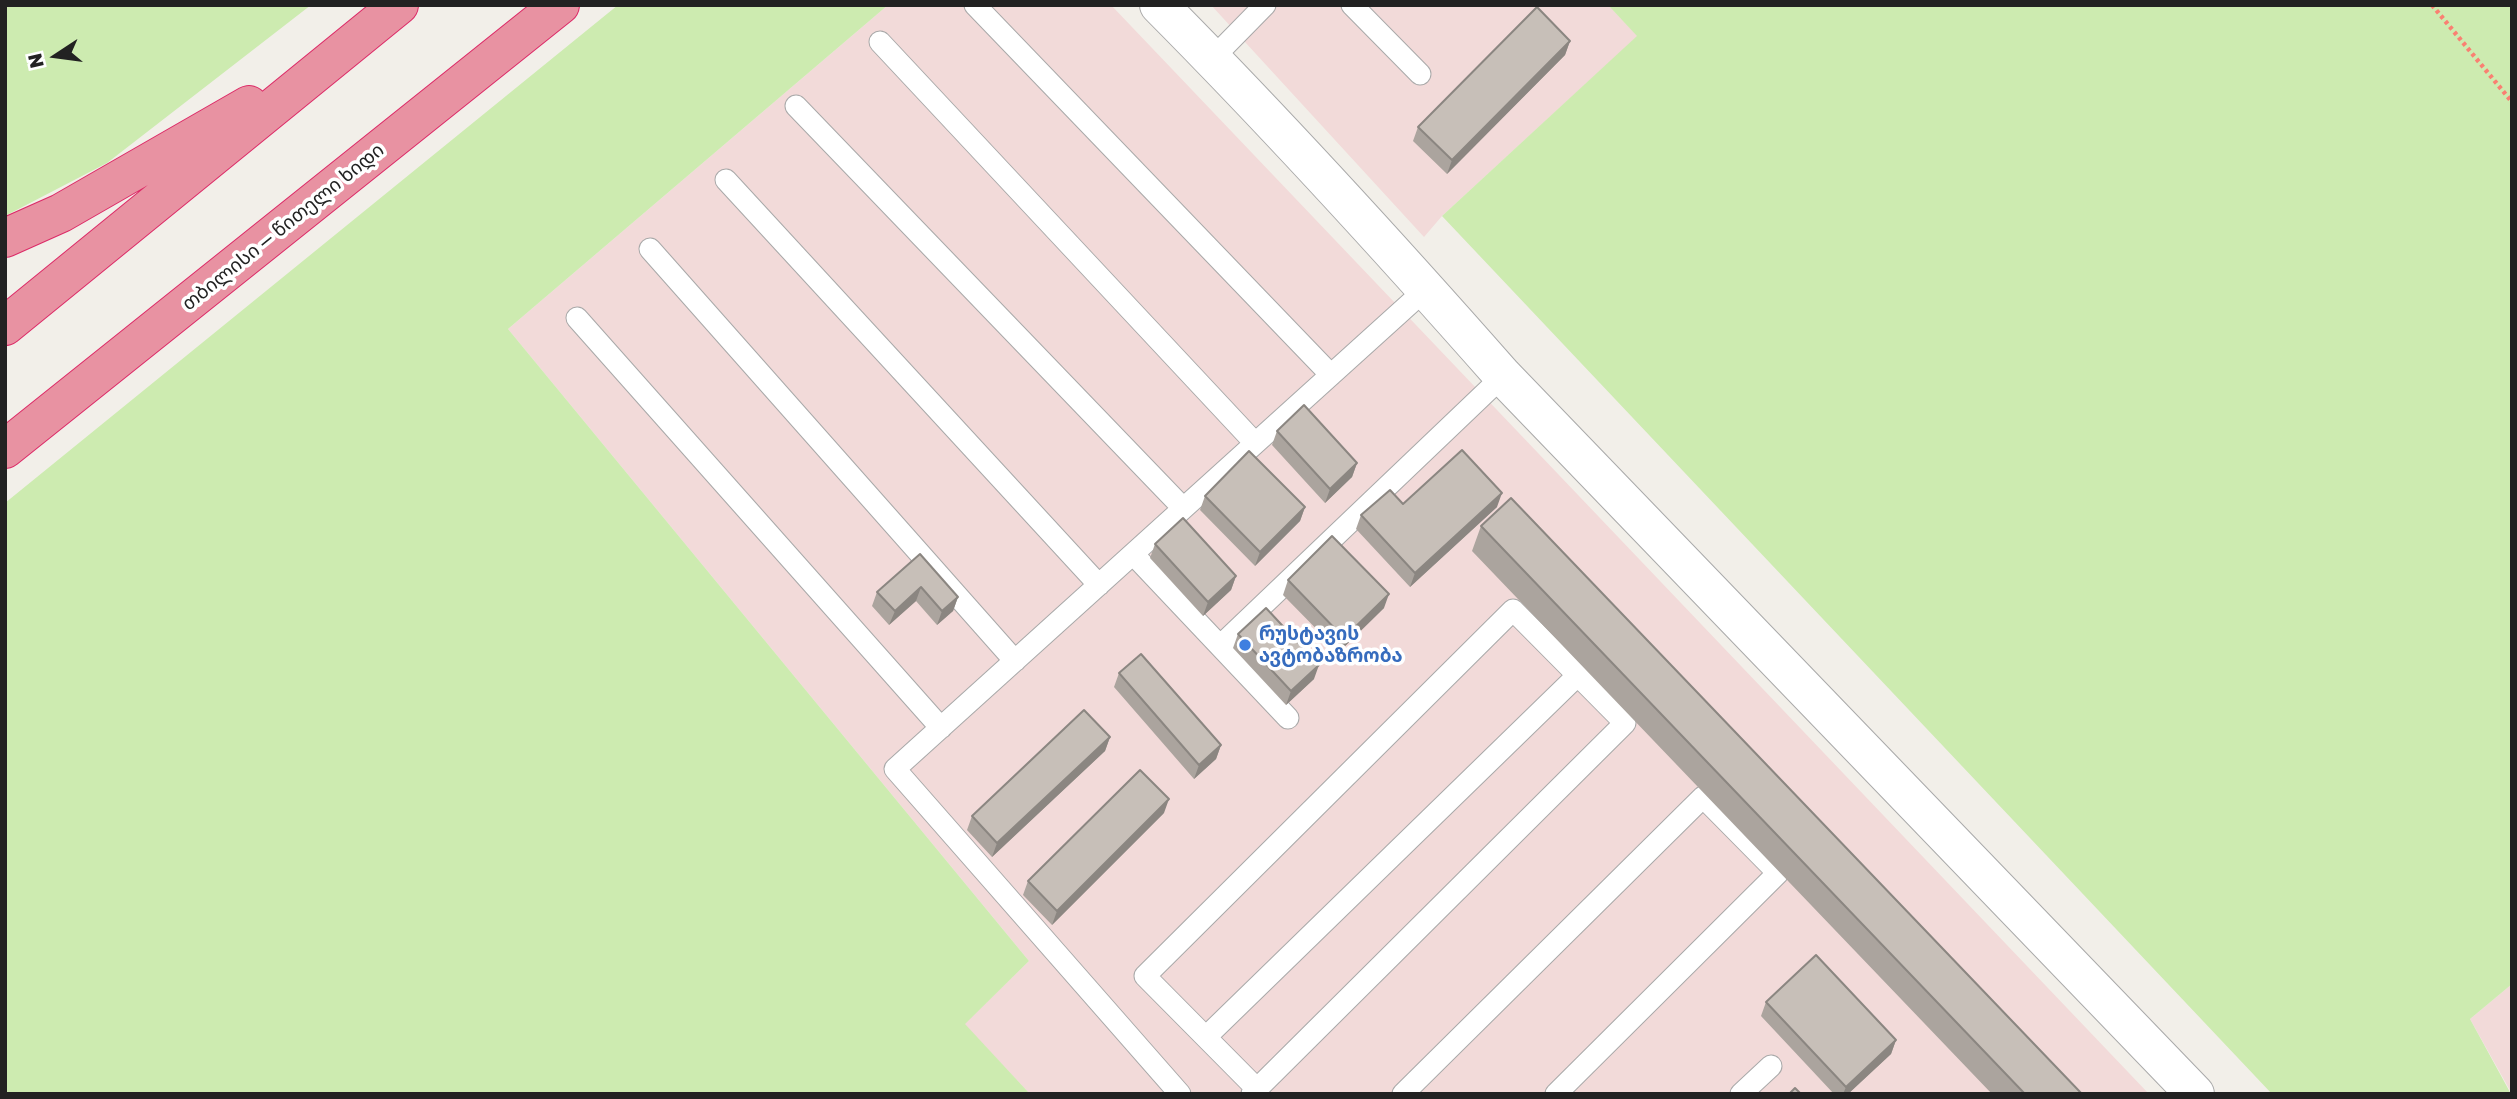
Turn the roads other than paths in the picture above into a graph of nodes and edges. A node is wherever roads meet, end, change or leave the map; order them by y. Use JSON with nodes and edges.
{"nodes":[{"id":1,"x":399,"y":5,"type":"edge"},
{"id":2,"x":560,"y":5,"type":"edge"},
{"id":3,"x":975,"y":5,"type":"edge"},
{"id":4,"x":1160,"y":5,"type":"edge"},
{"id":5,"x":1265,"y":5,"type":"edge"},
{"id":6,"x":1352,"y":5,"type":"edge"},
{"id":7,"x":880,"y":42,"type":"dead end"},
{"id":8,"x":336,"y":57,"type":"junction"},
{"id":9,"x":1212,"y":59,"type":"junction"},
{"id":10,"x":1420,"y":74,"type":"dead end"},
{"id":11,"x":796,"y":106,"type":"dead end"},
{"id":12,"x":726,"y":180,"type":"dead end"},
{"id":13,"x":5,"y":238,"type":"edge"},
{"id":14,"x":650,"y":249,"type":"dead end"},
{"id":15,"x":1426,"y":289,"type":"junction"},
{"id":16,"x":577,"y":318,"type":"dead end"},
{"id":17,"x":5,"y":326,"type":"edge"},
{"id":18,"x":1331,"y":375,"type":"junction"},
{"id":19,"x":1503,"y":376,"type":"junction"},
{"id":20,"x":1255,"y":443,"type":"junction"},
{"id":21,"x":5,"y":449,"type":"edge"},
{"id":22,"x":1183,"y":508,"type":"junction"},
{"id":23,"x":1133,"y":554,"type":"junction"},
{"id":24,"x":1099,"y":585,"type":"junction"},
{"id":25,"x":1220,"y":646,"type":"junction"},
{"id":26,"x":1015,"y":661,"type":"junction"},
{"id":27,"x":1578,"y":675,"type":"junction"},
{"id":28,"x":1288,"y":718,"type":"dead end"},
{"id":29,"x":941,"y":728,"type":"junction"},
{"id":30,"x":1206,"y":1037,"type":"junction"},
{"id":31,"x":1771,"y":1066,"type":"dead end"},
{"id":32,"x":1255,"y":1091,"type":"edge"},
{"id":33,"x":1180,"y":1094,"type":"edge"},
{"id":34,"x":1403,"y":1094,"type":"edge"},
{"id":35,"x":1556,"y":1094,"type":"edge"},
{"id":36,"x":1741,"y":1094,"type":"edge"},
{"id":37,"x":2195,"y":1094,"type":"edge"}],
"edges":[{"from":1,"to":8,"type":"highway"},
{"from":2,"to":21,"type":"highway","name":"თბილისი — წითელი ხიდი"},
{"from":3,"to":18,"type":"lane"},
{"from":4,"to":9,"type":"street"},
{"from":5,"to":9,"type":"lane"},
{"from":6,"to":10,"type":"lane"},
{"from":7,"to":20,"type":"lane"},
{"from":8,"to":13,"type":"highway"},
{"from":8,"to":17,"type":"highway"},
{"from":9,"to":15,"type":"street"},
{"from":11,"to":22,"type":"lane"},
{"from":12,"to":24,"type":"lane"},
{"from":14,"to":26,"type":"lane"},
{"from":15,"to":18,"type":"lane"},
{"from":15,"to":19,"type":"street"},
{"from":16,"to":29,"type":"lane"},
{"from":18,"to":20,"type":"lane"},
{"from":19,"to":25,"type":"lane"},
{"from":19,"to":37,"type":"street"},
{"from":20,"to":22,"type":"lane"},
{"from":22,"to":23,"type":"lane"},
{"from":23,"to":24,"type":"lane"},
{"from":23,"to":25,"type":"lane"},
{"from":24,"to":26,"type":"lane"},
{"from":25,"to":28,"type":"lane"},
{"from":26,"to":29,"type":"lane"},
{"from":27,"to":30,"type":"lane"},
{"from":27,"to":30,"type":"lane"},
{"from":27,"to":32,"type":"lane"},
{"from":29,"to":33,"type":"lane"},
{"from":30,"to":32,"type":"lane"},
{"from":31,"to":36,"type":"lane"},
{"from":34,"to":35,"type":"lane"}]}
